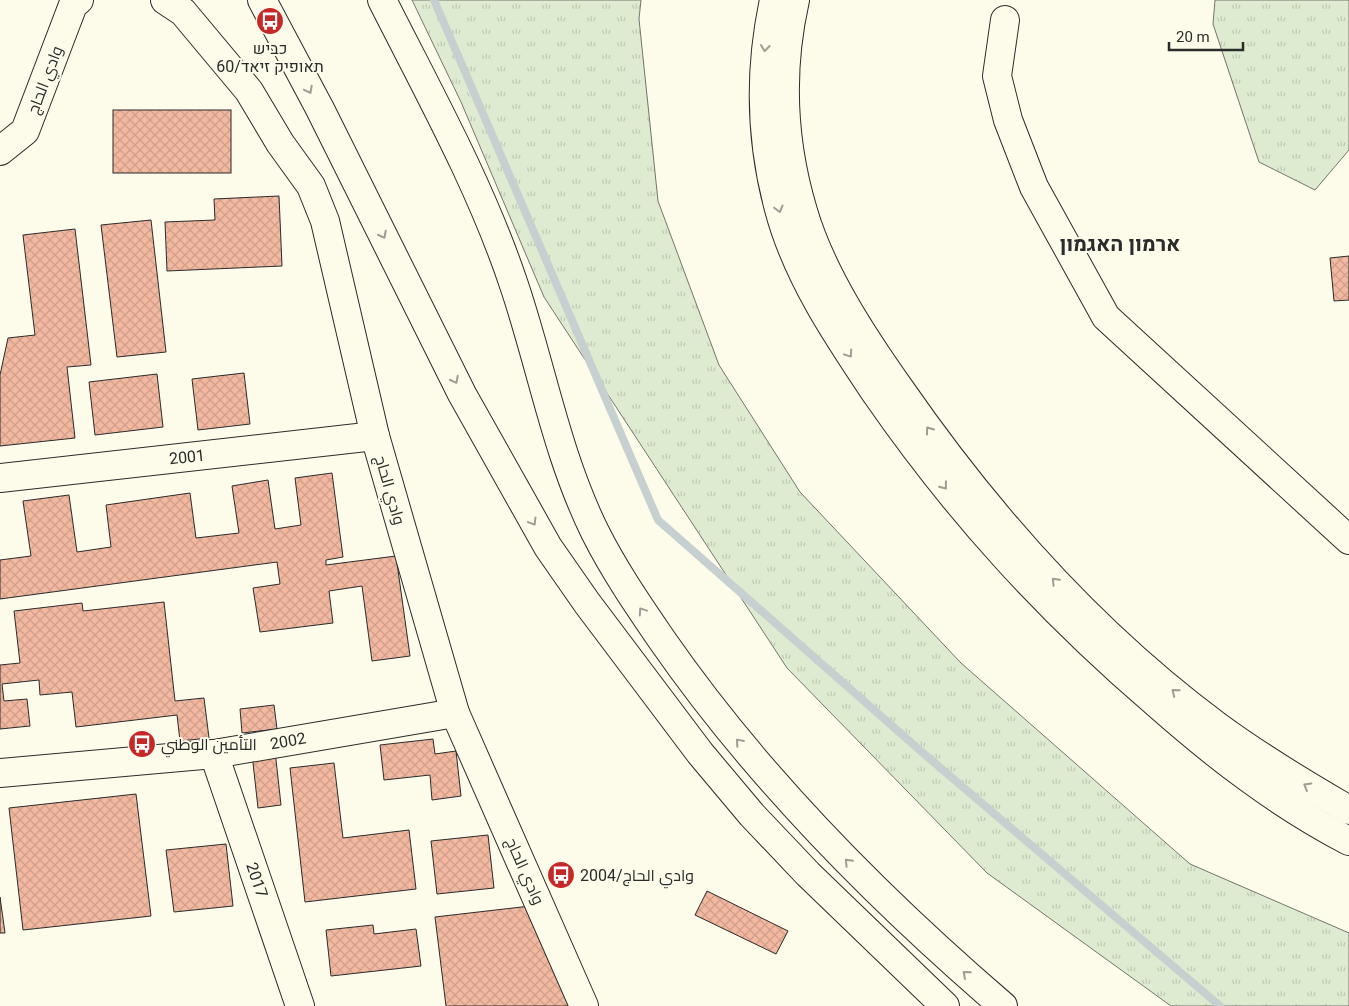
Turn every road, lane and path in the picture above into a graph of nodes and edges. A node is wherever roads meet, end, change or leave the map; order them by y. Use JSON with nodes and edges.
{"nodes":[{"id":1,"x":79,"y":0,"type":"edge"},
{"id":2,"x":165,"y":0,"type":"edge"},
{"id":3,"x":262,"y":0,"type":"edge"},
{"id":4,"x":382,"y":0,"type":"edge"},
{"id":5,"x":774,"y":0,"type":"edge"},
{"id":6,"x":795,"y":0,"type":"edge"},
{"id":7,"x":1005,"y":20,"type":"dead end"},
{"id":8,"x":0,"y":151,"type":"edge"},
{"id":9,"x":374,"y":436,"type":"junction"},
{"id":10,"x":0,"y":478,"type":"edge"},
{"id":11,"x":1349,"y":540,"type":"edge"},
{"id":12,"x":455,"y":713,"type":"junction"},
{"id":13,"x":214,"y":754,"type":"junction"},
{"id":14,"x":0,"y":773,"type":"edge"},
{"id":15,"x":1349,"y":810,"type":"edge"},
{"id":16,"x":1349,"y":841,"type":"edge"},
{"id":17,"x":300,"y":1006,"type":"edge"},
{"id":18,"x":584,"y":1006,"type":"edge"},
{"id":19,"x":945,"y":1006,"type":"edge"},
{"id":20,"x":1003,"y":1006,"type":"edge"}],
"edges":[{"from":1,"to":8,"type":"main road","name":"وادي الحاج"},
{"from":2,"to":9,"type":"main road","name":"وادي الحاج"},
{"from":3,"to":19,"type":"main road","one_way":true},
{"from":20,"to":4,"type":"main road","one_way":true},
{"from":5,"to":16,"type":"main road","one_way":true},
{"from":15,"to":6,"type":"main road","one_way":true},
{"from":7,"to":11,"type":"main road"},
{"from":9,"to":10,"type":"main road","name":"2001"},
{"from":9,"to":12,"type":"main road","name":"وادي الحاج"},
{"from":12,"to":13,"type":"main road","name":"2002"},
{"from":12,"to":18,"type":"main road","name":"وادي الحاج"},
{"from":13,"to":14,"type":"main road","name":"2002"},
{"from":13,"to":17,"type":"main road","name":"2017"}]}
